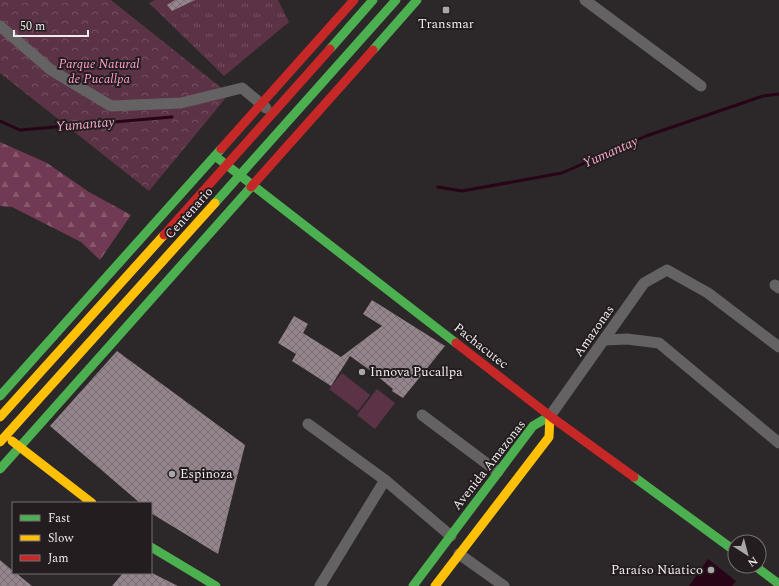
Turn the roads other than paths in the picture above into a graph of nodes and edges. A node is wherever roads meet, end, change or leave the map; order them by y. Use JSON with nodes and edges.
{"nodes":[{"id":1,"x":354,"y":0,"type":"edge"},
{"id":2,"x":373,"y":0,"type":"edge"},
{"id":3,"x":396,"y":0,"type":"edge"},
{"id":4,"x":417,"y":0,"type":"edge"},
{"id":5,"x":585,"y":0,"type":"edge"},
{"id":6,"x":0,"y":26,"type":"edge"},
{"id":7,"x":701,"y":86,"type":"dead end"},
{"id":8,"x":262,"y":104,"type":"junction"},
{"id":9,"x":272,"y":114,"type":"junction"},
{"id":10,"x":215,"y":156,"type":"junction"},
{"id":11,"x":229,"y":162,"type":"junction"},
{"id":12,"x":243,"y":173,"type":"junction"},
{"id":13,"x":256,"y":182,"type":"junction"},
{"id":14,"x":605,"y":340,"type":"junction"},
{"id":15,"x":779,"y":347,"type":"edge"},
{"id":16,"x":0,"y":396,"type":"edge"},
{"id":17,"x":553,"y":412,"type":"junction"},
{"id":18,"x":422,"y":415,"type":"dead end"},
{"id":19,"x":0,"y":417,"type":"edge"},
{"id":20,"x":308,"y":424,"type":"dead end"},
{"id":21,"x":2,"y":437,"type":"edge"},
{"id":22,"x":779,"y":443,"type":"edge"},
{"id":23,"x":20,"y":447,"type":"junction"},
{"id":24,"x":0,"y":469,"type":"edge"},
{"id":25,"x":498,"y":472,"type":"junction"},
{"id":26,"x":385,"y":480,"type":"junction"},
{"id":27,"x":91,"y":502,"type":"edge"},
{"id":28,"x":452,"y":536,"type":"junction"},
{"id":29,"x":727,"y":536,"type":"edge"},
{"id":30,"x":727,"y":546,"type":"edge"},
{"id":31,"x":152,"y":548,"type":"edge"},
{"id":32,"x":459,"y":554,"type":"junction"},
{"id":33,"x":767,"y":565,"type":"edge"},
{"id":34,"x":766,"y":574,"type":"edge"},
{"id":35,"x":779,"y":574,"type":"edge"},
{"id":36,"x":779,"y":584,"type":"edge"},
{"id":37,"x":216,"y":586,"type":"edge"},
{"id":38,"x":320,"y":586,"type":"edge"},
{"id":39,"x":413,"y":586,"type":"edge"},
{"id":40,"x":435,"y":586,"type":"edge"},
{"id":41,"x":504,"y":586,"type":"edge"}],
"edges":[{"from":1,"to":8,"type":"main road"},
{"from":2,"to":9,"type":"main road","name":"Centenario"},
{"from":3,"to":12,"type":"main road","name":"Centenario"},
{"from":4,"to":13,"type":"main road"},
{"from":5,"to":7,"type":"street"},
{"from":6,"to":8,"type":"street"},
{"from":8,"to":9,"type":"street"},
{"from":8,"to":10,"type":"main road"},
{"from":9,"to":11,"type":"main road","name":"Centenario"},
{"from":10,"to":11,"type":"main road","name":"Pachacutec"},
{"from":10,"to":16,"type":"main road"},
{"from":11,"to":12,"type":"main road","name":"Pachacutec"},
{"from":11,"to":19,"type":"main road","name":"Centenario"},
{"from":12,"to":13,"type":"main road","name":"Pachacutec"},
{"from":12,"to":21,"type":"main road","name":"Centenario"},
{"from":13,"to":17,"type":"main road","name":"Pachacutec"},
{"from":13,"to":23,"type":"main road"},
{"from":14,"to":15,"type":"street","name":"Amazonas"},
{"from":14,"to":17,"type":"street","name":"Amazonas"},
{"from":14,"to":22,"type":"street"},
{"from":17,"to":25,"type":"main road","name":"Avenida Amazonas"},
{"from":17,"to":29,"type":"main road","name":"Pachacutec"},
{"from":17,"to":30,"type":"main road","name":"Pachacutec"},
{"from":17,"to":32,"type":"main road"},
{"from":18,"to":25,"type":"street"},
{"from":20,"to":26,"type":"street"},
{"from":21,"to":23,"type":"main road"},
{"from":23,"to":24,"type":"main road"},
{"from":23,"to":27,"type":"main road"},
{"from":25,"to":28,"type":"main road","name":"Avenida Amazonas"},
{"from":26,"to":28,"type":"street"},
{"from":26,"to":38,"type":"street"},
{"from":28,"to":39,"type":"main road","name":"Avenida Amazonas"},
{"from":31,"to":37,"type":"main road"},
{"from":32,"to":40,"type":"main road"},
{"from":32,"to":41,"type":"street"},
{"from":33,"to":35,"type":"main road"},
{"from":34,"to":36,"type":"main road"}]}
